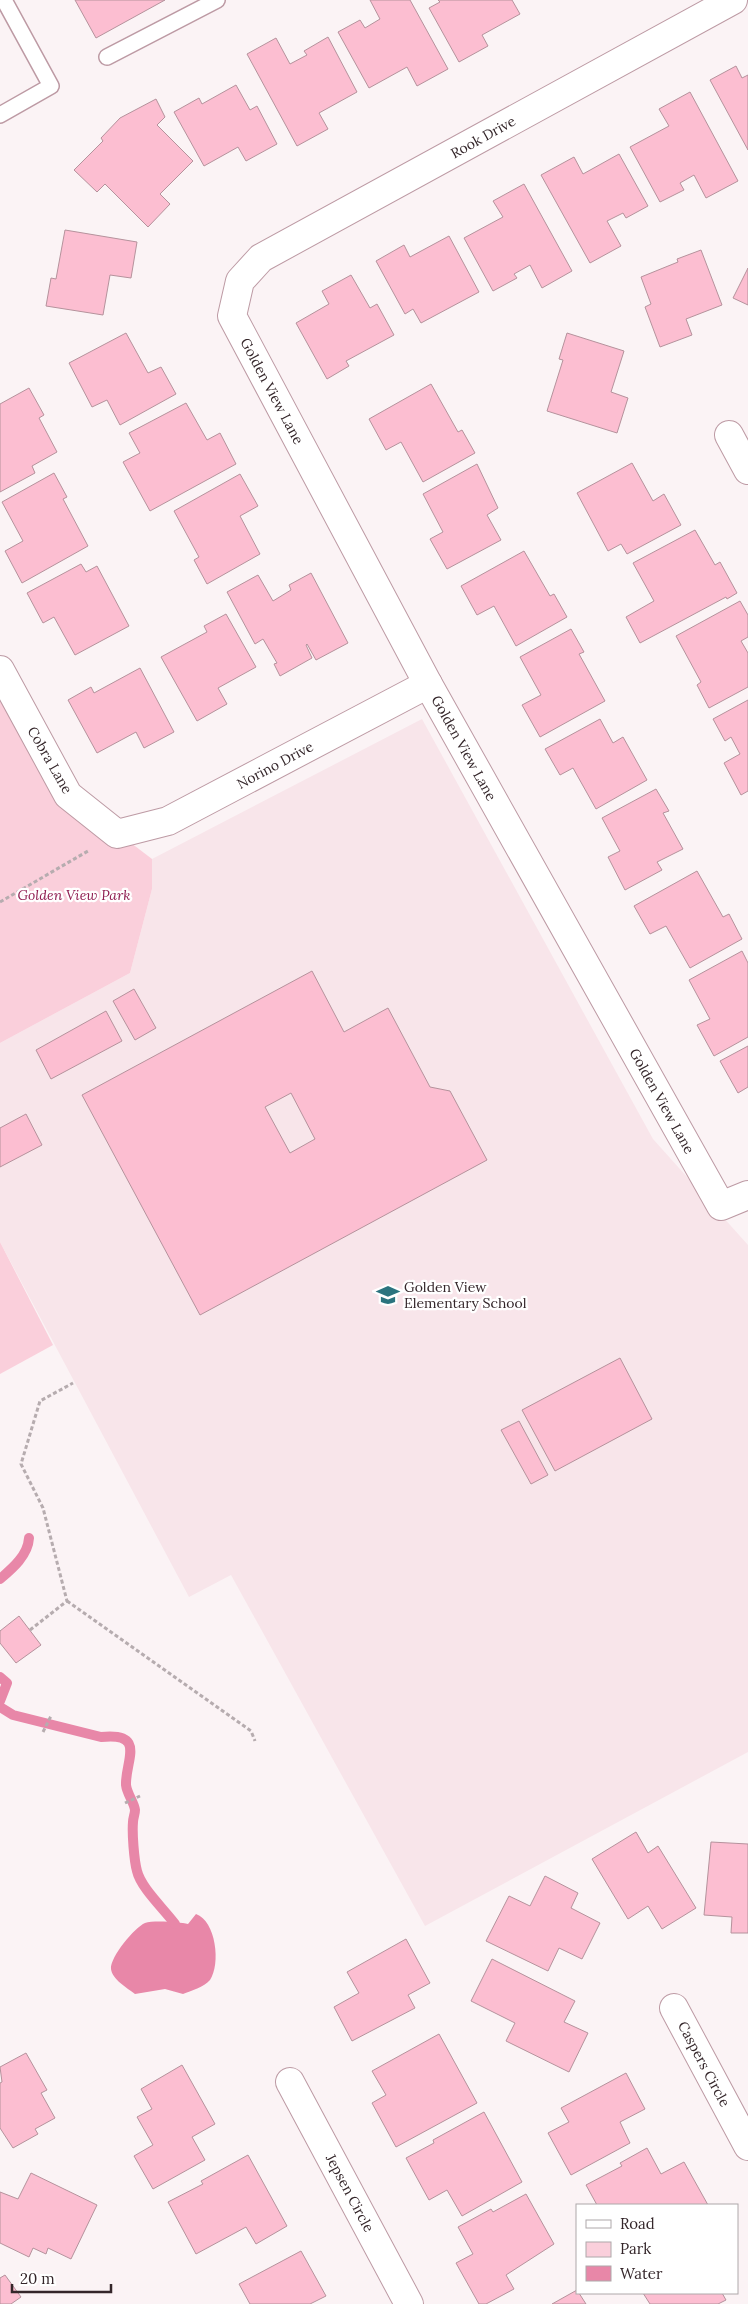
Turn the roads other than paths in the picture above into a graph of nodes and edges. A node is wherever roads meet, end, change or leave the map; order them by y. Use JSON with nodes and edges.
{"nodes":[{"id":1,"x":4,"y":0,"type":"edge"},
{"id":2,"x":217,"y":0,"type":"edge"},
{"id":3,"x":733,"y":0,"type":"edge"},
{"id":4,"x":107,"y":56,"type":"dead end"},
{"id":5,"x":0,"y":115,"type":"edge"},
{"id":6,"x":240,"y":281,"type":"joint"},
{"id":7,"x":729,"y":435,"type":"dead end"},
{"id":8,"x":748,"y":470,"type":"edge"},
{"id":9,"x":0,"y":670,"type":"edge"},
{"id":10,"x":428,"y":684,"type":"junction"},
{"id":11,"x":117,"y":834,"type":"joint"},
{"id":12,"x":748,"y":1195,"type":"edge"},
{"id":13,"x":674,"y":2008,"type":"dead end"},
{"id":14,"x":290,"y":2082,"type":"dead end"},
{"id":15,"x":748,"y":2146,"type":"edge"},
{"id":16,"x":409,"y":2304,"type":"edge"}],
"edges":[{"from":1,"to":5,"type":"lane"},
{"from":2,"to":4,"type":"lane"},
{"from":3,"to":6,"type":"street","name":"Rook Drive"},
{"from":6,"to":10,"type":"street","name":"Golden View Lane"},
{"from":7,"to":8,"type":"street"},
{"from":9,"to":11,"type":"street","name":"Cobra Lane"},
{"from":10,"to":11,"type":"street","name":"Norino Drive"},
{"from":10,"to":12,"type":"street","name":"Golden View Lane"},
{"from":13,"to":15,"type":"street","name":"Caspers Circle"},
{"from":14,"to":16,"type":"street","name":"Jepsen Circle"}]}
